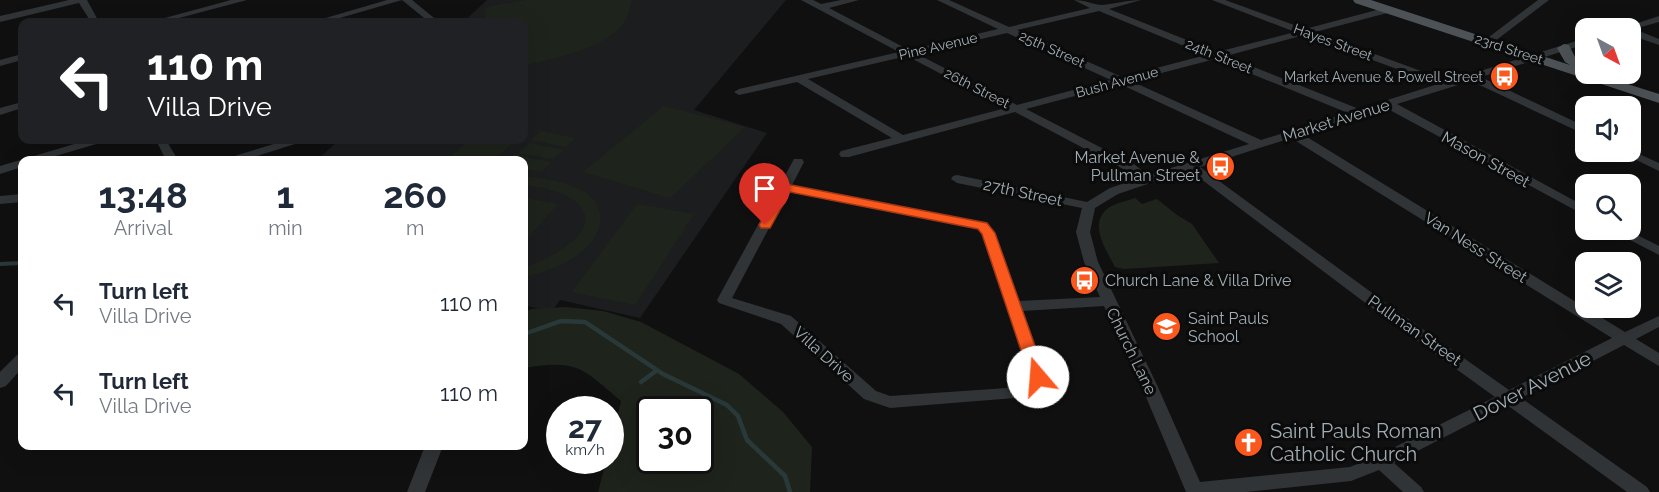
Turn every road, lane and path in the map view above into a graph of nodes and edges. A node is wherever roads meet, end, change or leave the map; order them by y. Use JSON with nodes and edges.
{"nodes":[{"id":1,"x":82,"y":0,"type":"edge"},
{"id":2,"x":242,"y":0,"type":"edge"},
{"id":3,"x":397,"y":0,"type":"edge"},
{"id":4,"x":406,"y":0,"type":"edge"},
{"id":5,"x":806,"y":0,"type":"edge"},
{"id":6,"x":854,"y":0,"type":"edge"},
{"id":7,"x":942,"y":0,"type":"edge"},
{"id":8,"x":1079,"y":0,"type":"edge"},
{"id":9,"x":1137,"y":0,"type":"edge"},
{"id":10,"x":1216,"y":0,"type":"edge"},
{"id":11,"x":1544,"y":0,"type":"edge"},
{"id":12,"x":1364,"y":1,"type":"edge"},
{"id":13,"x":820,"y":7,"type":"junction"},
{"id":14,"x":1100,"y":8,"type":"junction"},
{"id":15,"x":1389,"y":10,"type":"junction"},
{"id":16,"x":93,"y":18,"type":"edge"},
{"id":17,"x":171,"y":18,"type":"edge"},
{"id":18,"x":332,"y":18,"type":"edge"},
{"id":19,"x":429,"y":18,"type":"edge"},
{"id":20,"x":0,"y":19,"type":"edge"},
{"id":21,"x":1659,"y":19,"type":"edge"},
{"id":22,"x":1641,"y":26,"type":"edge"},
{"id":23,"x":1008,"y":29,"type":"junction"},
{"id":24,"x":1305,"y":32,"type":"junction"},
{"id":25,"x":1641,"y":35,"type":"edge"},
{"id":26,"x":1488,"y":42,"type":"junction"},
{"id":27,"x":1659,"y":42,"type":"edge"},
{"id":28,"x":1575,"y":44,"type":"edge"},
{"id":29,"x":1564,"y":48,"type":"junction"},
{"id":30,"x":907,"y":52,"type":"junction"},
{"id":31,"x":1217,"y":55,"type":"junction"},
{"id":32,"x":1534,"y":57,"type":"junction"},
{"id":33,"x":18,"y":58,"type":"edge"},
{"id":34,"x":0,"y":63,"type":"edge"},
{"id":35,"x":1575,"y":63,"type":"edge"},
{"id":36,"x":1575,"y":70,"type":"edge"},
{"id":37,"x":1472,"y":77,"type":"junction"},
{"id":38,"x":800,"y":79,"type":"junction"},
{"id":39,"x":1122,"y":81,"type":"junction"},
{"id":40,"x":1618,"y":84,"type":"edge"},
{"id":41,"x":1449,"y":85,"type":"junction"},
{"id":42,"x":740,"y":92,"type":"dead end"},
{"id":43,"x":1659,"y":99,"type":"edge"},
{"id":44,"x":1388,"y":104,"type":"junction"},
{"id":45,"x":18,"y":106,"type":"edge"},
{"id":46,"x":1017,"y":109,"type":"junction"},
{"id":47,"x":0,"y":112,"type":"edge"},
{"id":48,"x":1358,"y":113,"type":"junction"},
{"id":49,"x":1575,"y":127,"type":"edge"},
{"id":50,"x":1293,"y":134,"type":"junction"},
{"id":51,"x":902,"y":139,"type":"junction"},
{"id":52,"x":85,"y":144,"type":"edge"},
{"id":53,"x":285,"y":144,"type":"edge"},
{"id":54,"x":1260,"y":144,"type":"junction"},
{"id":55,"x":845,"y":154,"type":"dead end"},
{"id":56,"x":45,"y":156,"type":"edge"},
{"id":57,"x":248,"y":156,"type":"edge"},
{"id":58,"x":1641,"y":159,"type":"edge"},
{"id":59,"x":798,"y":162,"type":"dead end"},
{"id":60,"x":18,"y":164,"type":"edge"},
{"id":61,"x":1191,"y":166,"type":"junction"},
{"id":62,"x":1659,"y":167,"type":"edge"},
{"id":63,"x":0,"y":170,"type":"edge"},
{"id":64,"x":957,"y":179,"type":"dead end"},
{"id":65,"x":1146,"y":180,"type":"junction"},
{"id":66,"x":786,"y":188,"type":"junction"},
{"id":67,"x":18,"y":198,"type":"edge"},
{"id":68,"x":0,"y":200,"type":"edge"},
{"id":69,"x":1575,"y":206,"type":"edge"},
{"id":70,"x":1089,"y":207,"type":"junction"},
{"id":71,"x":1638,"y":240,"type":"edge"},
{"id":72,"x":1659,"y":251,"type":"edge"},
{"id":73,"x":1108,"y":301,"type":"junction"},
{"id":74,"x":1014,"y":306,"type":"junction"},
{"id":75,"x":1659,"y":321,"type":"edge"},
{"id":76,"x":1624,"y":339,"type":"junction"},
{"id":77,"x":1659,"y":360,"type":"edge"},
{"id":78,"x":18,"y":363,"type":"edge"},
{"id":79,"x":0,"y":382,"type":"edge"},
{"id":80,"x":1510,"y":398,"type":"junction"},
{"id":81,"x":432,"y":450,"type":"edge"},
{"id":82,"x":1381,"y":462,"type":"junction"},
{"id":83,"x":1195,"y":491,"type":"edge"},
{"id":84,"x":416,"y":492,"type":"edge"},
{"id":85,"x":1415,"y":492,"type":"edge"},
{"id":86,"x":1641,"y":492,"type":"edge"}],
"edges":[{"from":1,"to":16,"type":"street"},
{"from":1,"to":20,"type":"street"},
{"from":2,"to":17,"type":"street"},
{"from":3,"to":18,"type":"street"},
{"from":4,"to":19,"type":"street"},
{"from":5,"to":13,"type":"street","name":"26th Street"},
{"from":6,"to":13,"type":"street"},
{"from":7,"to":23,"type":"street","name":"25th Street"},
{"from":8,"to":14,"type":"street","name":"24th Street"},
{"from":9,"to":14,"type":"street","name":"Pine Avenue"},
{"from":10,"to":24,"type":"street","name":"Hayes Street"},
{"from":11,"to":26,"type":"street"},
{"from":12,"to":15,"type":"main road","name":"23rd Street"},
{"from":13,"to":30,"type":"street","name":"26th Street"},
{"from":14,"to":23,"type":"street","name":"Pine Avenue"},
{"from":14,"to":31,"type":"street","name":"24th Street"},
{"from":15,"to":24,"type":"street","name":"Bush Avenue"},
{"from":15,"to":26,"type":"main road","name":"23rd Street"},
{"from":21,"to":22,"type":"street"},
{"from":23,"to":30,"type":"street","name":"Pine Avenue"},
{"from":23,"to":39,"type":"street","name":"25th Street"},
{"from":24,"to":31,"type":"street","name":"Bush Avenue"},
{"from":24,"to":41,"type":"street","name":"Hayes Street"},
{"from":25,"to":27,"type":"street"},
{"from":26,"to":32,"type":"main road","name":"23rd Street"},
{"from":28,"to":29,"type":"street","name":"Market Avenue"},
{"from":29,"to":32,"type":"street","name":"Market Avenue"},
{"from":29,"to":35,"type":"main road"},
{"from":30,"to":38,"type":"street","name":"Pine Avenue"},
{"from":30,"to":46,"type":"street","name":"26th Street"},
{"from":31,"to":39,"type":"street","name":"Bush Avenue"},
{"from":31,"to":48,"type":"street","name":"24th Street"},
{"from":32,"to":36,"type":"main road","name":"23rd Street"},
{"from":32,"to":37,"type":"street","name":"Market Avenue"},
{"from":33,"to":34,"type":"street"},
{"from":37,"to":41,"type":"street","name":"Market Avenue"},
{"from":37,"to":49,"type":"street"},
{"from":38,"to":42,"type":"street","name":"Pine Avenue"},
{"from":38,"to":51,"type":"street"},
{"from":39,"to":46,"type":"street","name":"Bush Avenue"},
{"from":39,"to":54,"type":"street","name":"25th Street"},
{"from":40,"to":43,"type":"main road","name":"23rd Street"},
{"from":41,"to":44,"type":"street","name":"Market Avenue"},
{"from":44,"to":48,"type":"street","name":"Market Avenue"},
{"from":44,"to":69,"type":"street","name":"Mason Street"},
{"from":45,"to":47,"type":"street"},
{"from":46,"to":51,"type":"street","name":"Bush Avenue"},
{"from":46,"to":65,"type":"street","name":"26th Street"},
{"from":48,"to":50,"type":"street","name":"Market Avenue"},
{"from":50,"to":54,"type":"street","name":"Market Avenue"},
{"from":50,"to":76,"type":"street","name":"Van Ness Street"},
{"from":51,"to":55,"type":"street","name":"Bush Avenue"},
{"from":52,"to":56,"type":"street"},
{"from":53,"to":57,"type":"street"},
{"from":54,"to":61,"type":"street","name":"Market Avenue"},
{"from":58,"to":62,"type":"street"},
{"from":59,"to":66,"type":"street"},
{"from":60,"to":63,"type":"street"},
{"from":61,"to":65,"type":"street","name":"Market Avenue"},
{"from":61,"to":80,"type":"street","name":"Pullman Street"},
{"from":64,"to":70,"type":"street","name":"27th Street"},
{"from":65,"to":70,"type":"street","name":"Market Avenue"},
{"from":66,"to":74,"type":"street","name":"Villa Drive"},
{"from":66,"to":74,"type":"street","name":"Villa Drive"},
{"from":67,"to":68,"type":"street"},
{"from":70,"to":73,"type":"street","name":"Church Lane"},
{"from":71,"to":72,"type":"street"},
{"from":73,"to":74,"type":"street"},
{"from":73,"to":83,"type":"street","name":"Church Lane"},
{"from":75,"to":76,"type":"street","name":"Dover Avenue"},
{"from":76,"to":77,"type":"street","name":"Van Ness Street"},
{"from":76,"to":80,"type":"street","name":"Dover Avenue"},
{"from":78,"to":79,"type":"street"},
{"from":80,"to":82,"type":"street","name":"Dover Avenue"},
{"from":80,"to":86,"type":"street","name":"Pullman Street"},
{"from":81,"to":84,"type":"street"},
{"from":82,"to":83,"type":"street","name":"Dover Avenue"},
{"from":82,"to":85,"type":"street"}]}
